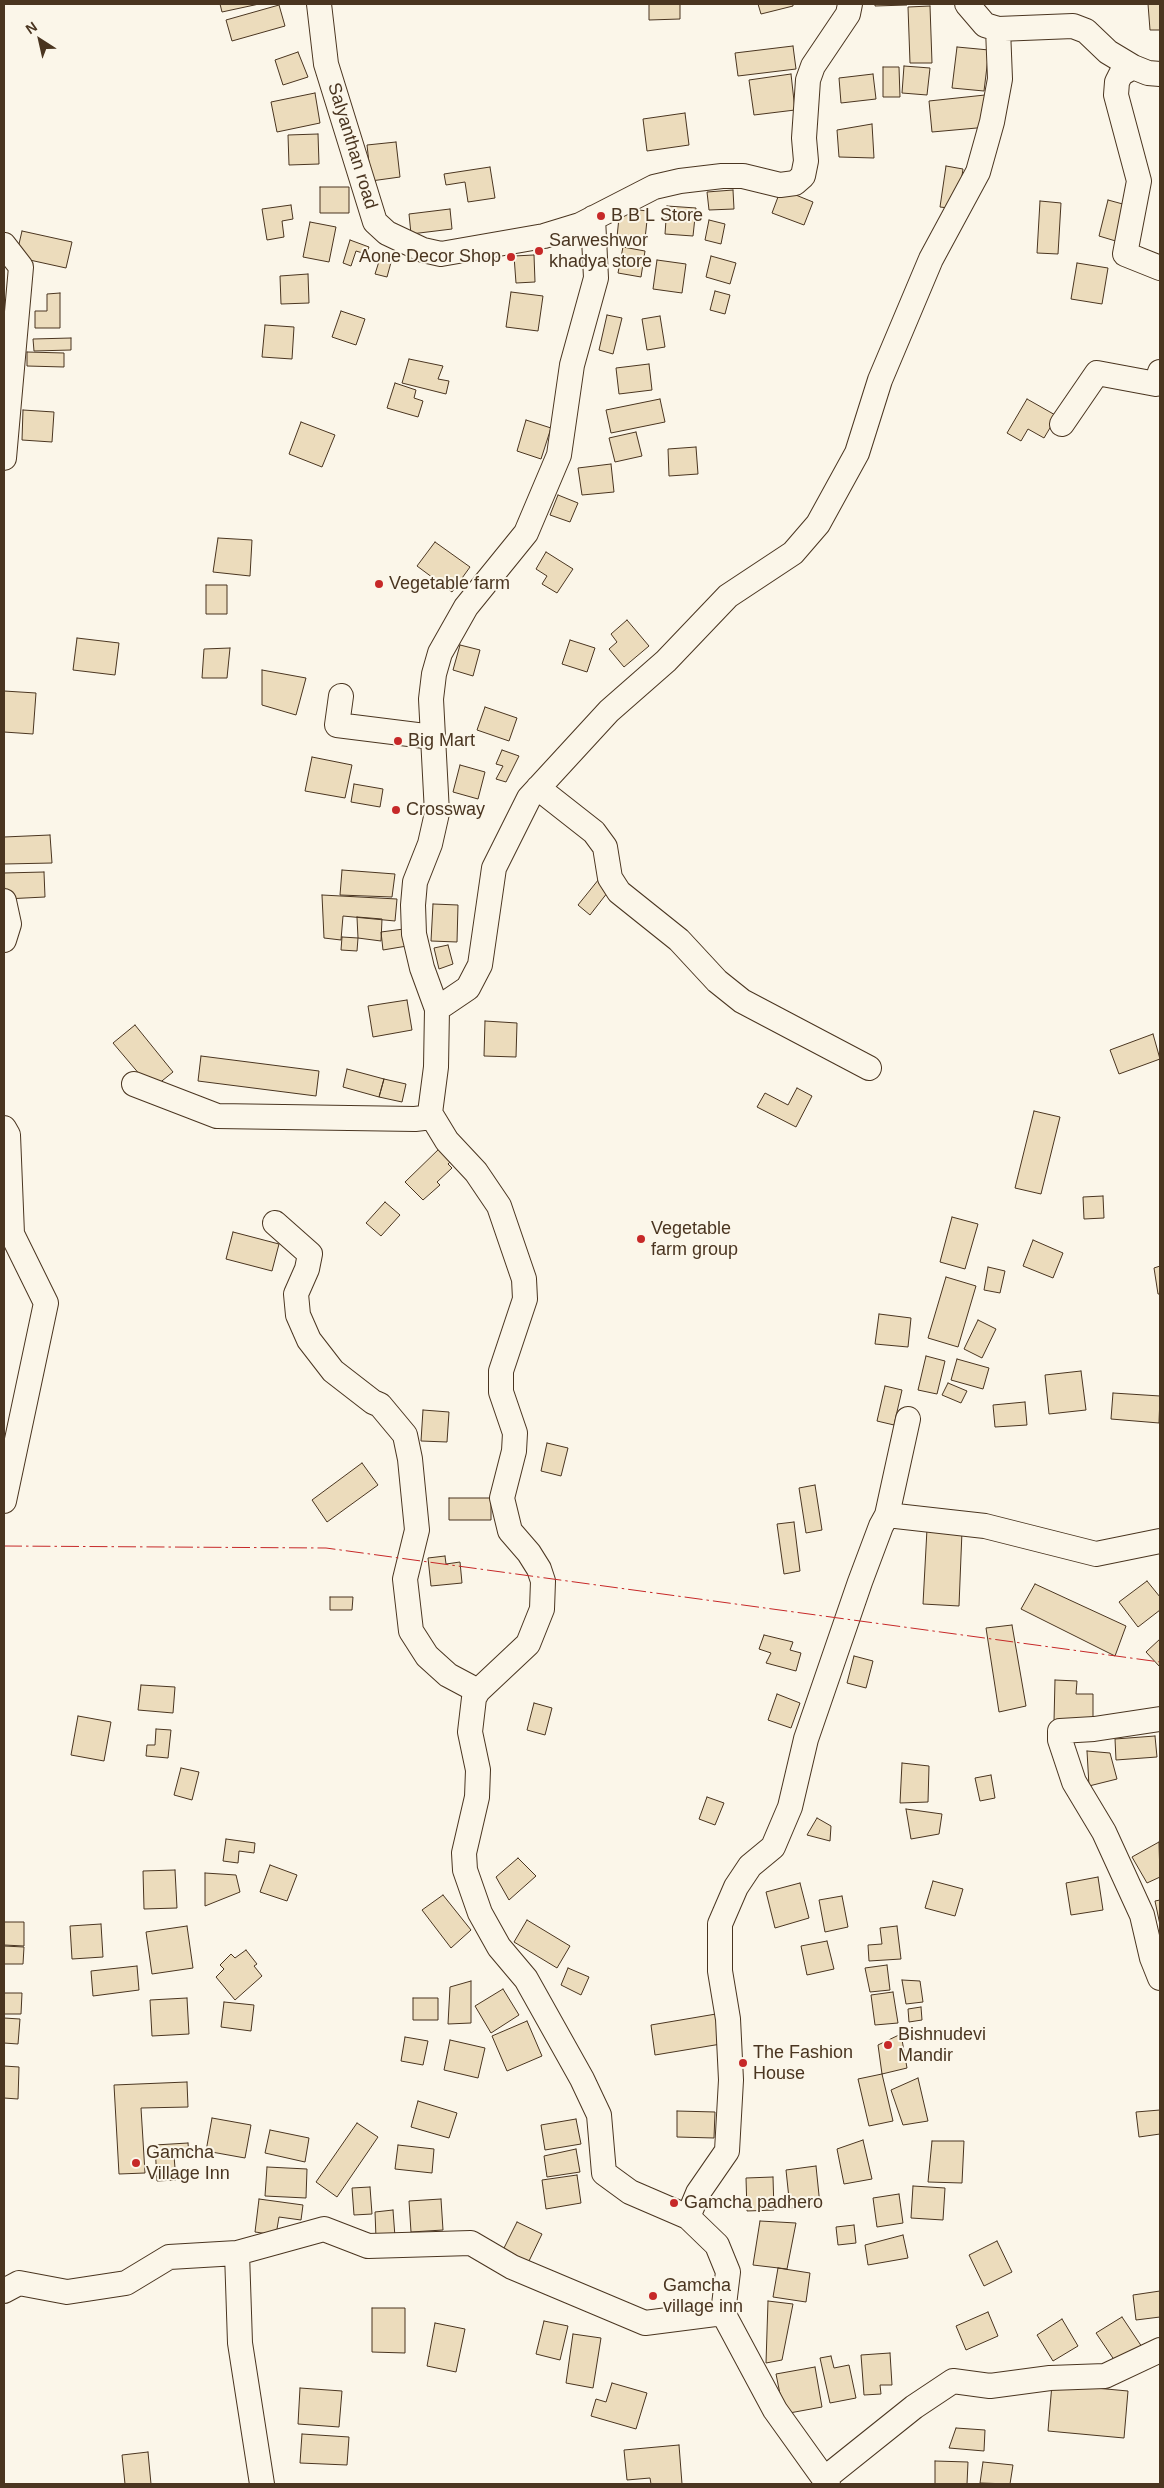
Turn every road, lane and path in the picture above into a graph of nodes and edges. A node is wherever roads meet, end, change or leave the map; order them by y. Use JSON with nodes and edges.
{"nodes":[{"id":1,"x":319,"y":4,"type":"edge"},
{"id":2,"x":850,"y":4,"type":"edge"},
{"id":3,"x":967,"y":4,"type":"edge"},
{"id":4,"x":998,"y":29,"type":"junction"},
{"id":5,"x":1134,"y":67,"type":"junction"},
{"id":6,"x":1160,"y":74,"type":"edge"},
{"id":7,"x":593,"y":218,"type":"junction"},
{"id":8,"x":4,"y":245,"type":"edge"},
{"id":9,"x":1160,"y":268,"type":"edge"},
{"id":10,"x":1160,"y":372,"type":"edge"},
{"id":11,"x":1062,"y":424,"type":"dead end"},
{"id":12,"x":4,"y":458,"type":"edge"},
{"id":13,"x":341,"y":696,"type":"dead end"},
{"id":14,"x":433,"y":737,"type":"junction"},
{"id":15,"x":538,"y":788,"type":"junction"},
{"id":16,"x":4,"y":901,"type":"edge"},
{"id":17,"x":4,"y":940,"type":"edge"},
{"id":18,"x":437,"y":1009,"type":"junction"},
{"id":19,"x":869,"y":1068,"type":"dead end"},
{"id":20,"x":134,"y":1084,"type":"dead end"},
{"id":21,"x":432,"y":1117,"type":"junction"},
{"id":22,"x":4,"y":1128,"type":"edge"},
{"id":23,"x":274,"y":1223,"type":"dead end"},
{"id":24,"x":908,"y":1419,"type":"dead end"},
{"id":25,"x":4,"y":1501,"type":"edge"},
{"id":26,"x":887,"y":1515,"type":"junction"},
{"id":27,"x":1160,"y":1541,"type":"edge"},
{"id":28,"x":478,"y":1691,"type":"junction"},
{"id":29,"x":1160,"y":1719,"type":"edge"},
{"id":30,"x":1160,"y":1978,"type":"edge"},
{"id":31,"x":688,"y":2217,"type":"junction"},
{"id":32,"x":237,"y":2253,"type":"junction"},
{"id":33,"x":4,"y":2291,"type":"edge"},
{"id":34,"x":723,"y":2313,"type":"junction"},
{"id":35,"x":1160,"y":2350,"type":"edge"},
{"id":36,"x":826,"y":2482,"type":"edge"},
{"id":37,"x":262,"y":2484,"type":"edge"}],
"edges":[{"from":1,"to":7,"type":"street","name":"Salyanthan road"},
{"from":2,"to":7,"type":"street","name":"Salyanthan road"},
{"from":3,"to":4,"type":"street"},
{"from":4,"to":5,"type":"street"},
{"from":4,"to":15,"type":"street"},
{"from":5,"to":6,"type":"street"},
{"from":5,"to":9,"type":"street"},
{"from":7,"to":14,"type":"street"},
{"from":8,"to":12,"type":"street"},
{"from":10,"to":11,"type":"street"},
{"from":13,"to":14,"type":"street"},
{"from":14,"to":18,"type":"street"},
{"from":15,"to":18,"type":"street"},
{"from":15,"to":19,"type":"street"},
{"from":16,"to":17,"type":"street"},
{"from":18,"to":21,"type":"street"},
{"from":20,"to":21,"type":"street"},
{"from":21,"to":28,"type":"street"},
{"from":22,"to":25,"type":"street"},
{"from":23,"to":28,"type":"street"},
{"from":24,"to":26,"type":"street"},
{"from":26,"to":27,"type":"street"},
{"from":26,"to":31,"type":"street"},
{"from":28,"to":31,"type":"street"},
{"from":29,"to":30,"type":"street"},
{"from":31,"to":34,"type":"street"},
{"from":32,"to":33,"type":"street"},
{"from":32,"to":34,"type":"street"},
{"from":32,"to":37,"type":"street"},
{"from":34,"to":36,"type":"street"},
{"from":35,"to":36,"type":"street"}]}
